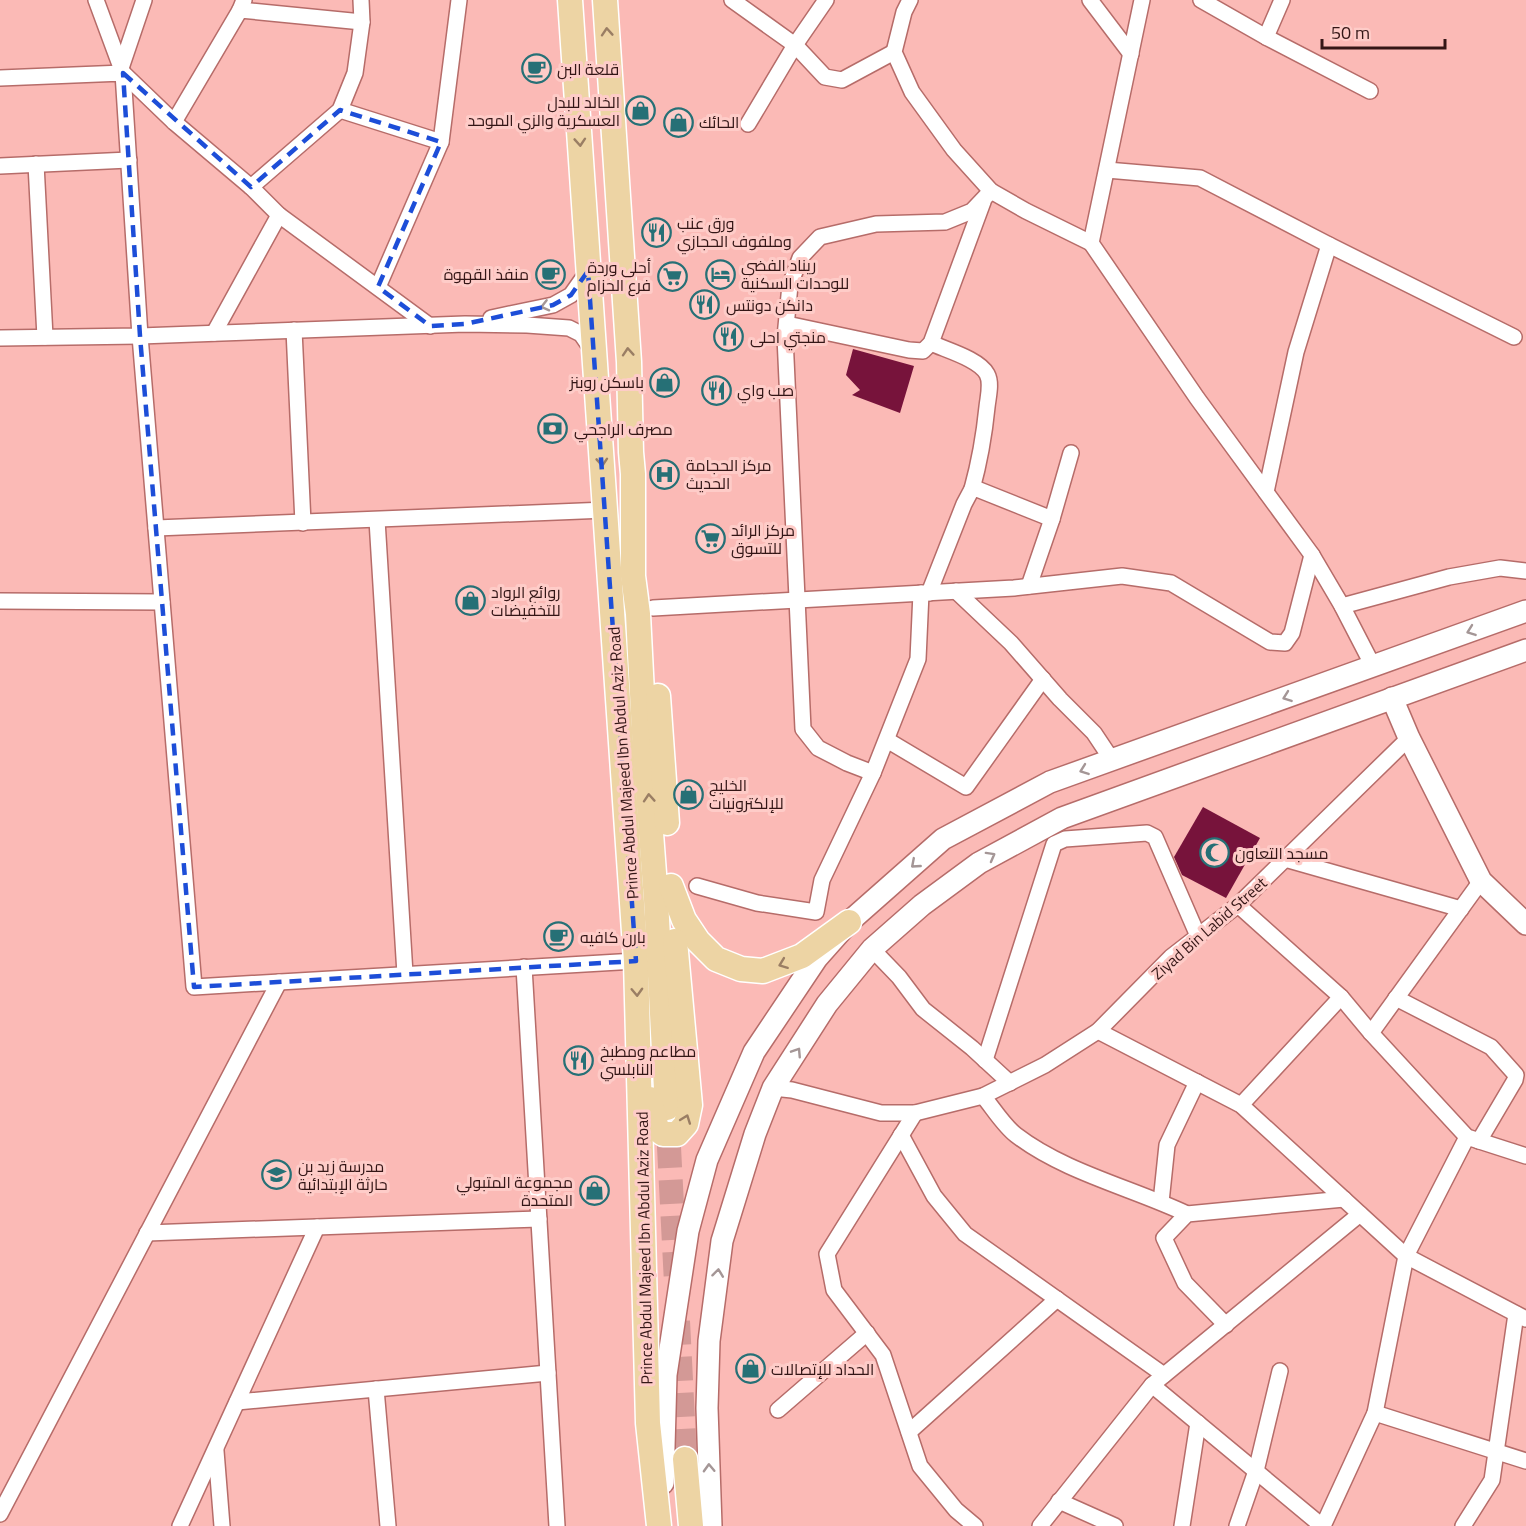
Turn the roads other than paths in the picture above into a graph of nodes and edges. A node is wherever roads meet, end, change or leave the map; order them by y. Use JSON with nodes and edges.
{"nodes":[{"id":1,"x":96,"y":0,"type":"edge"},
{"id":2,"x":144,"y":0,"type":"edge"},
{"id":3,"x":361,"y":0,"type":"edge"},
{"id":4,"x":459,"y":0,"type":"edge"},
{"id":5,"x":570,"y":0,"type":"edge"},
{"id":6,"x":605,"y":0,"type":"edge"},
{"id":7,"x":825,"y":0,"type":"edge"},
{"id":8,"x":910,"y":0,"type":"edge"},
{"id":9,"x":1090,"y":0,"type":"edge"},
{"id":10,"x":1142,"y":0,"type":"edge"},
{"id":11,"x":1201,"y":0,"type":"edge"},
{"id":12,"x":1282,"y":0,"type":"edge"},
{"id":13,"x":735,"y":1,"type":"edge"},
{"id":14,"x":242,"y":5,"type":"edge"},
{"id":15,"x":362,"y":22,"type":"junction"},
{"id":16,"x":1266,"y":37,"type":"junction"},
{"id":17,"x":795,"y":45,"type":"junction"},
{"id":18,"x":894,"y":52,"type":"junction"},
{"id":19,"x":1131,"y":54,"type":"junction"},
{"id":20,"x":122,"y":70,"type":"junction"},
{"id":21,"x":0,"y":78,"type":"edge"},
{"id":22,"x":1370,"y":91,"type":"dead end"},
{"id":23,"x":340,"y":110,"type":"junction"},
{"id":24,"x":174,"y":122,"type":"junction"},
{"id":25,"x":748,"y":124,"type":"dead end"},
{"id":26,"x":441,"y":142,"type":"junction"},
{"id":27,"x":129,"y":160,"type":"junction"},
{"id":28,"x":36,"y":164,"type":"junction"},
{"id":29,"x":0,"y":166,"type":"edge"},
{"id":30,"x":1107,"y":170,"type":"junction"},
{"id":31,"x":251,"y":187,"type":"junction"},
{"id":32,"x":988,"y":195,"type":"junction"},
{"id":33,"x":279,"y":215,"type":"junction"},
{"id":34,"x":1091,"y":243,"type":"junction"},
{"id":35,"x":1329,"y":245,"type":"junction"},
{"id":36,"x":588,"y":271,"type":"junction"},
{"id":37,"x":378,"y":287,"type":"junction"},
{"id":38,"x":465,"y":324,"type":"junction"},
{"id":39,"x":787,"y":324,"type":"junction"},
{"id":40,"x":430,"y":326,"type":"junction"},
{"id":41,"x":294,"y":330,"type":"junction"},
{"id":42,"x":214,"y":333,"type":"junction"},
{"id":43,"x":140,"y":336,"type":"junction"},
{"id":44,"x":45,"y":337,"type":"junction"},
{"id":45,"x":1514,"y":337,"type":"dead end"},
{"id":46,"x":0,"y":338,"type":"edge"},
{"id":47,"x":931,"y":343,"type":"junction"},
{"id":48,"x":594,"y":352,"type":"junction"},
{"id":49,"x":1071,"y":453,"type":"dead end"},
{"id":50,"x":972,"y":489,"type":"junction"},
{"id":51,"x":1266,"y":492,"type":"junction"},
{"id":52,"x":633,"y":499,"type":"junction"},
{"id":53,"x":606,"y":510,"type":"junction"},
{"id":54,"x":1052,"y":519,"type":"junction"},
{"id":55,"x":377,"y":520,"type":"junction"},
{"id":56,"x":303,"y":523,"type":"junction"},
{"id":57,"x":156,"y":528,"type":"junction"},
{"id":58,"x":1312,"y":555,"type":"junction"},
{"id":59,"x":1526,"y":571,"type":"edge"},
{"id":60,"x":1029,"y":586,"type":"junction"},
{"id":61,"x":956,"y":591,"type":"junction"},
{"id":62,"x":925,"y":593,"type":"junction"},
{"id":63,"x":796,"y":600,"type":"junction"},
{"id":64,"x":0,"y":601,"type":"edge"},
{"id":65,"x":162,"y":602,"type":"junction"},
{"id":66,"x":1342,"y":606,"type":"junction"},
{"id":67,"x":652,"y":608,"type":"junction"},
{"id":68,"x":1526,"y":611,"type":"edge"},
{"id":69,"x":1526,"y":650,"type":"edge"},
{"id":70,"x":1373,"y":666,"type":"junction"},
{"id":71,"x":1043,"y":679,"type":"junction"},
{"id":72,"x":1392,"y":698,"type":"junction"},
{"id":73,"x":1409,"y":738,"type":"junction"},
{"id":74,"x":887,"y":740,"type":"junction"},
{"id":75,"x":1112,"y":760,"type":"junction"},
{"id":76,"x":873,"y":773,"type":"junction"},
{"id":77,"x":1285,"y":859,"type":"junction"},
{"id":78,"x":1481,"y":881,"type":"junction"},
{"id":79,"x":671,"y":886,"type":"junction"},
{"id":80,"x":697,"y":886,"type":"dead end"},
{"id":81,"x":1238,"y":905,"type":"junction"},
{"id":82,"x":1461,"y":909,"type":"junction"},
{"id":83,"x":849,"y":922,"type":"junction"},
{"id":84,"x":1526,"y":924,"type":"edge"},
{"id":85,"x":1198,"y":936,"type":"junction"},
{"id":86,"x":872,"y":948,"type":"junction"},
{"id":87,"x":636,"y":960,"type":"junction"},
{"id":88,"x":524,"y":967,"type":"junction"},
{"id":89,"x":405,"y":974,"type":"junction"},
{"id":90,"x":279,"y":982,"type":"junction"},
{"id":91,"x":1341,"y":997,"type":"junction"},
{"id":92,"x":1396,"y":998,"type":"junction"},
{"id":93,"x":1098,"y":1032,"type":"junction"},
{"id":94,"x":1371,"y":1033,"type":"junction"},
{"id":95,"x":639,"y":1050,"type":"junction"},
{"id":96,"x":985,"y":1060,"type":"junction"},
{"id":97,"x":1197,"y":1082,"type":"junction"},
{"id":98,"x":1010,"y":1083,"type":"junction"},
{"id":99,"x":773,"y":1088,"type":"junction"},
{"id":100,"x":983,"y":1096,"type":"junction"},
{"id":101,"x":1241,"y":1105,"type":"junction"},
{"id":102,"x":667,"y":1108,"type":"tunnel mouth"},
{"id":103,"x":915,"y":1113,"type":"junction"},
{"id":104,"x":901,"y":1135,"type":"junction"},
{"id":105,"x":1473,"y":1139,"type":"junction"},
{"id":106,"x":1526,"y":1156,"type":"edge"},
{"id":107,"x":1344,"y":1199,"type":"junction"},
{"id":108,"x":1161,"y":1202,"type":"junction"},
{"id":109,"x":1187,"y":1214,"type":"junction"},
{"id":110,"x":1360,"y":1214,"type":"junction"},
{"id":111,"x":539,"y":1219,"type":"junction"},
{"id":112,"x":317,"y":1227,"type":"junction"},
{"id":113,"x":147,"y":1233,"type":"junction"},
{"id":114,"x":1406,"y":1256,"type":"junction"},
{"id":115,"x":1057,"y":1299,"type":"junction"},
{"id":116,"x":1521,"y":1316,"type":"edge"},
{"id":117,"x":1226,"y":1325,"type":"junction"},
{"id":118,"x":867,"y":1334,"type":"junction"},
{"id":119,"x":1280,"y":1371,"type":"dead end"},
{"id":120,"x":548,"y":1373,"type":"junction"},
{"id":121,"x":1158,"y":1380,"type":"junction"},
{"id":122,"x":376,"y":1389,"type":"junction"},
{"id":123,"x":237,"y":1402,"type":"junction"},
{"id":124,"x":778,"y":1410,"type":"dead end"},
{"id":125,"x":1375,"y":1413,"type":"junction"},
{"id":126,"x":1198,"y":1423,"type":"junction"},
{"id":127,"x":909,"y":1432,"type":"junction"},
{"id":128,"x":216,"y":1448,"type":"junction"},
{"id":129,"x":1496,"y":1450,"type":"junction"},
{"id":130,"x":685,"y":1459,"type":"tunnel mouth"},
{"id":131,"x":1526,"y":1461,"type":"edge"},
{"id":132,"x":1256,"y":1471,"type":"junction"},
{"id":133,"x":1059,"y":1501,"type":"junction"},
{"id":134,"x":0,"y":1514,"type":"edge"},
{"id":135,"x":180,"y":1526,"type":"edge"},
{"id":136,"x":222,"y":1526,"type":"edge"},
{"id":137,"x":388,"y":1526,"type":"edge"},
{"id":138,"x":557,"y":1526,"type":"edge"},
{"id":139,"x":660,"y":1526,"type":"edge"},
{"id":140,"x":691,"y":1526,"type":"edge"},
{"id":141,"x":711,"y":1526,"type":"edge"},
{"id":142,"x":975,"y":1526,"type":"edge"},
{"id":143,"x":1040,"y":1526,"type":"edge"},
{"id":144,"x":1115,"y":1526,"type":"edge"},
{"id":145,"x":1182,"y":1526,"type":"edge"},
{"id":146,"x":1237,"y":1526,"type":"edge"},
{"id":147,"x":1322,"y":1526,"type":"edge"},
{"id":148,"x":1463,"y":1526,"type":"edge"}],
"edges":[{"from":1,"to":20,"type":"street"},
{"from":2,"to":20,"type":"street"},
{"from":3,"to":15,"type":"street"},
{"from":4,"to":26,"type":"street"},
{"from":5,"to":36,"type":"main road","name":"Prince Abdul Majeed Ibn Abdul Aziz Road","one_way":true},
{"from":52,"to":6,"type":"main road","name":"Prince Abdul Majeed Ibn Abdul Aziz Road","one_way":true},
{"from":7,"to":17,"type":"street"},
{"from":8,"to":18,"type":"street"},
{"from":9,"to":19,"type":"street"},
{"from":10,"to":19,"type":"street"},
{"from":11,"to":16,"type":"street"},
{"from":12,"to":16,"type":"street"},
{"from":13,"to":17,"type":"street"},
{"from":14,"to":15,"type":"street"},
{"from":14,"to":24,"type":"street"},
{"from":15,"to":23,"type":"street"},
{"from":16,"to":22,"type":"street"},
{"from":17,"to":18,"type":"street"},
{"from":17,"to":25,"type":"street"},
{"from":18,"to":32,"type":"street"},
{"from":19,"to":30,"type":"street"},
{"from":20,"to":21,"type":"street"},
{"from":20,"to":24,"type":"street"},
{"from":20,"to":27,"type":"street"},
{"from":23,"to":26,"type":"street"},
{"from":23,"to":31,"type":"street"},
{"from":24,"to":31,"type":"street"},
{"from":26,"to":37,"type":"street"},
{"from":27,"to":28,"type":"street"},
{"from":27,"to":43,"type":"street"},
{"from":28,"to":29,"type":"street"},
{"from":28,"to":44,"type":"street"},
{"from":30,"to":34,"type":"street"},
{"from":30,"to":35,"type":"street"},
{"from":31,"to":33,"type":"street"},
{"from":32,"to":34,"type":"street"},
{"from":32,"to":39,"type":"street"},
{"from":32,"to":47,"type":"street"},
{"from":33,"to":37,"type":"street"},
{"from":33,"to":42,"type":"street"},
{"from":34,"to":51,"type":"street"},
{"from":35,"to":45,"type":"street"},
{"from":35,"to":51,"type":"street"},
{"from":36,"to":38,"type":"street","one_way":true},
{"from":36,"to":48,"type":"main road","name":"Prince Abdul Majeed Ibn Abdul Aziz Road"},
{"from":37,"to":40,"type":"street"},
{"from":38,"to":40,"type":"street"},
{"from":38,"to":48,"type":"street"},
{"from":39,"to":47,"type":"street"},
{"from":39,"to":63,"type":"street"},
{"from":40,"to":41,"type":"street"},
{"from":41,"to":42,"type":"street"},
{"from":41,"to":56,"type":"street"},
{"from":42,"to":43,"type":"street"},
{"from":43,"to":44,"type":"street"},
{"from":43,"to":57,"type":"street"},
{"from":44,"to":46,"type":"street"},
{"from":47,"to":50,"type":"street"},
{"from":48,"to":53,"type":"main road","name":"Prince Abdul Majeed Ibn Abdul Aziz Road","one_way":true},
{"from":49,"to":54,"type":"street"},
{"from":50,"to":54,"type":"street"},
{"from":50,"to":62,"type":"street"},
{"from":51,"to":58,"type":"street"},
{"from":52,"to":67,"type":"main road"},
{"from":102,"to":52,"type":"main road","name":"Prince Abdul Majeed Ibn Abdul Aziz Road","one_way":true},
{"from":53,"to":55,"type":"street"},
{"from":53,"to":87,"type":"main road","name":"Prince Abdul Majeed Ibn Abdul Aziz Road"},
{"from":54,"to":60,"type":"street"},
{"from":55,"to":56,"type":"street"},
{"from":55,"to":89,"type":"street"},
{"from":56,"to":57,"type":"street"},
{"from":57,"to":65,"type":"street"},
{"from":58,"to":60,"type":"street"},
{"from":58,"to":66,"type":"street"},
{"from":59,"to":66,"type":"street"},
{"from":60,"to":61,"type":"street"},
{"from":61,"to":62,"type":"street"},
{"from":61,"to":71,"type":"street"},
{"from":62,"to":63,"type":"street"},
{"from":62,"to":74,"type":"street"},
{"from":63,"to":67,"type":"street"},
{"from":63,"to":76,"type":"street"},
{"from":64,"to":65,"type":"street"},
{"from":65,"to":90,"type":"street"},
{"from":66,"to":70,"type":"street"},
{"from":67,"to":79,"type":"main road"},
{"from":68,"to":70,"type":"main road","one_way":true},
{"from":69,"to":72,"type":"main road"},
{"from":70,"to":75,"type":"main road","one_way":true},
{"from":71,"to":74,"type":"street"},
{"from":71,"to":75,"type":"street"},
{"from":72,"to":73,"type":"main road"},
{"from":86,"to":72,"type":"main road","one_way":true},
{"from":73,"to":77,"type":"street","name":"Ziyad Bin Labid Street"},
{"from":73,"to":78,"type":"main road"},
{"from":74,"to":76,"type":"street"},
{"from":75,"to":83,"type":"main road","one_way":true},
{"from":76,"to":80,"type":"street"},
{"from":77,"to":81,"type":"street","name":"Ziyad Bin Labid Street"},
{"from":77,"to":82,"type":"street"},
{"from":78,"to":82,"type":"street"},
{"from":78,"to":84,"type":"main road"},
{"from":83,"to":79,"type":"main road","one_way":true},
{"from":95,"to":79,"type":"main road","one_way":true},
{"from":81,"to":85,"type":"street","name":"Ziyad Bin Labid Street"},
{"from":81,"to":91,"type":"street"},
{"from":82,"to":92,"type":"street"},
{"from":83,"to":139,"type":"main road"},
{"from":85,"to":93,"type":"street","name":"Ziyad Bin Labid Street"},
{"from":85,"to":96,"type":"street"},
{"from":86,"to":96,"type":"street"},
{"from":99,"to":86,"type":"main road","one_way":true},
{"from":87,"to":88,"type":"street"},
{"from":87,"to":95,"type":"main road","name":"Prince Abdul Majeed Ibn Abdul Aziz Road","one_way":true},
{"from":88,"to":89,"type":"street"},
{"from":88,"to":111,"type":"street"},
{"from":89,"to":90,"type":"street"},
{"from":90,"to":113,"type":"street"},
{"from":91,"to":94,"type":"street"},
{"from":91,"to":101,"type":"street"},
{"from":92,"to":94,"type":"street"},
{"from":92,"to":105,"type":"street"},
{"from":93,"to":97,"type":"street"},
{"from":93,"to":98,"type":"street","name":"Ziyad Bin Labid Street"},
{"from":94,"to":105,"type":"street"},
{"from":95,"to":139,"type":"main road","name":"Prince Abdul Majeed Ibn Abdul Aziz Road"},
{"from":96,"to":98,"type":"street"},
{"from":97,"to":101,"type":"street"},
{"from":97,"to":108,"type":"street"},
{"from":98,"to":100,"type":"street","name":"Ziyad Bin Labid Street"},
{"from":99,"to":103,"type":"street","name":"Ziyad Bin Labid Street"},
{"from":141,"to":99,"type":"main road","one_way":true},
{"from":100,"to":103,"type":"street","name":"Ziyad Bin Labid Street"},
{"from":100,"to":108,"type":"street"},
{"from":101,"to":107,"type":"street"},
{"from":103,"to":104,"type":"street"},
{"from":104,"to":115,"type":"street"},
{"from":104,"to":118,"type":"street"},
{"from":105,"to":106,"type":"street"},
{"from":105,"to":114,"type":"street"},
{"from":107,"to":109,"type":"street"},
{"from":107,"to":110,"type":"street"},
{"from":108,"to":109,"type":"street"},
{"from":109,"to":117,"type":"street"},
{"from":110,"to":114,"type":"street"},
{"from":110,"to":117,"type":"street"},
{"from":111,"to":112,"type":"street"},
{"from":111,"to":120,"type":"street"},
{"from":112,"to":113,"type":"street"},
{"from":112,"to":123,"type":"street"},
{"from":113,"to":134,"type":"street"},
{"from":114,"to":116,"type":"street"},
{"from":114,"to":125,"type":"street"},
{"from":115,"to":121,"type":"street"},
{"from":115,"to":127,"type":"street"},
{"from":116,"to":129,"type":"street"},
{"from":117,"to":121,"type":"street"},
{"from":118,"to":124,"type":"street"},
{"from":118,"to":127,"type":"street"},
{"from":119,"to":132,"type":"street"},
{"from":120,"to":122,"type":"street"},
{"from":120,"to":138,"type":"street"},
{"from":121,"to":126,"type":"street"},
{"from":121,"to":133,"type":"street"},
{"from":122,"to":123,"type":"street"},
{"from":122,"to":137,"type":"street"},
{"from":123,"to":128,"type":"street"},
{"from":125,"to":129,"type":"street"},
{"from":125,"to":147,"type":"street"},
{"from":126,"to":132,"type":"street"},
{"from":126,"to":145,"type":"street"},
{"from":127,"to":142,"type":"street"},
{"from":128,"to":135,"type":"street"},
{"from":128,"to":136,"type":"street"},
{"from":129,"to":131,"type":"street"},
{"from":129,"to":148,"type":"street"},
{"from":130,"to":140,"type":"main road"},
{"from":132,"to":146,"type":"street"},
{"from":132,"to":147,"type":"street"},
{"from":133,"to":143,"type":"street"},
{"from":133,"to":144,"type":"street"}]}
